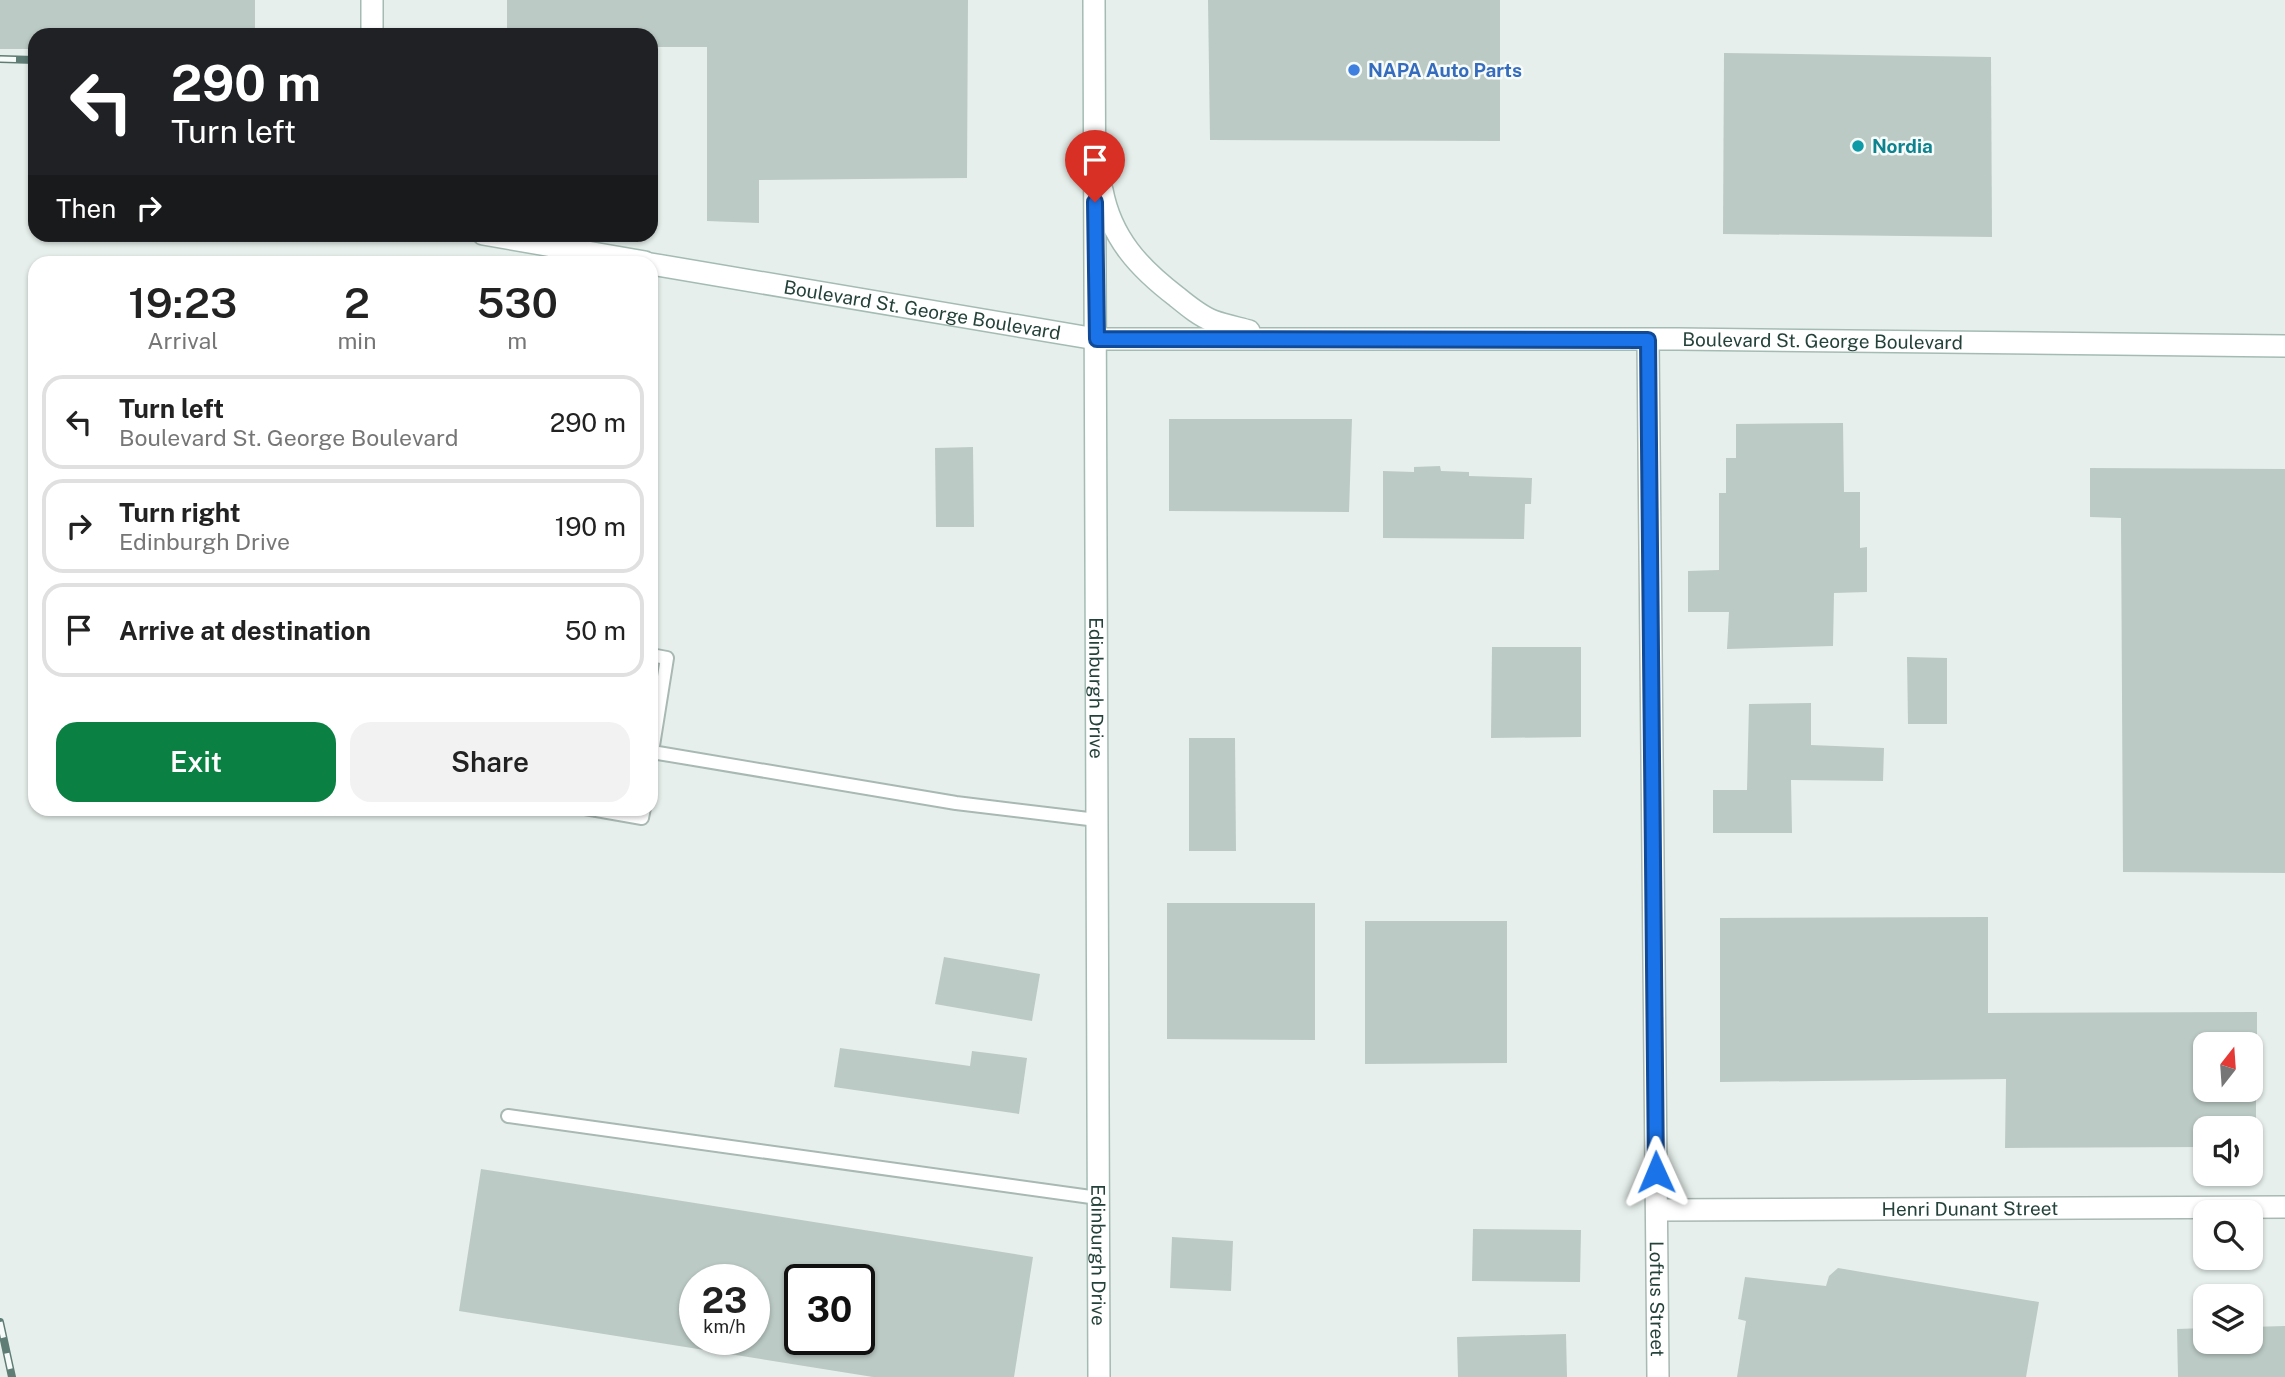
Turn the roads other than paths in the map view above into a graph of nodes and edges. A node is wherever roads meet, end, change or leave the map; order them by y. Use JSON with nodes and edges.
{"nodes":[{"id":1,"x":372,"y":0,"type":"edge"},
{"id":2,"x":1094,"y":0,"type":"edge"},
{"id":3,"x":372,"y":28,"type":"edge"},
{"id":4,"x":1095,"y":154,"type":"junction"},
{"id":5,"x":529,"y":242,"type":"edge"},
{"id":6,"x":610,"y":256,"type":"edge"},
{"id":7,"x":658,"y":265,"type":"edge"},
{"id":8,"x":1275,"y":338,"type":"junction"},
{"id":9,"x":1097,"y":339,"type":"junction"},
{"id":10,"x":1648,"y":340,"type":"junction"},
{"id":11,"x":2285,"y":346,"type":"edge"},
{"id":12,"x":658,"y":656,"type":"edge"},
{"id":13,"x":658,"y":707,"type":"edge"},
{"id":14,"x":658,"y":757,"type":"edge"},
{"id":15,"x":1097,"y":820,"type":"junction"},
{"id":16,"x":508,"y":1116,"type":"dead end"},
{"id":17,"x":1098,"y":1198,"type":"junction"},
{"id":18,"x":2285,"y":1207,"type":"edge"},
{"id":19,"x":1657,"y":1210,"type":"junction"},
{"id":20,"x":1099,"y":1377,"type":"edge"},
{"id":21,"x":1658,"y":1377,"type":"edge"}],
"edges":[{"from":1,"to":3,"type":"street"},
{"from":2,"to":4,"type":"street","name":"Edinburgh Drive"},
{"from":4,"to":8,"type":"street"},
{"from":4,"to":9,"type":"street","name":"Edinburgh Drive"},
{"from":5,"to":6,"type":"street"},
{"from":7,"to":9,"type":"street","name":"Boulevard St. George Boulevard"},
{"from":8,"to":9,"type":"street","name":"Boulevard St. George Boulevard"},
{"from":8,"to":10,"type":"street","name":"Boulevard St. George Boulevard"},
{"from":9,"to":15,"type":"street","name":"Edinburgh Drive"},
{"from":10,"to":11,"type":"street","name":"Boulevard St. George Boulevard"},
{"from":10,"to":19,"type":"street","name":"Loftus Street"},
{"from":12,"to":13,"type":"lane"},
{"from":14,"to":15,"type":"lane"},
{"from":15,"to":17,"type":"street","name":"Edinburgh Drive"},
{"from":16,"to":17,"type":"lane"},
{"from":17,"to":20,"type":"street","name":"Edinburgh Drive"},
{"from":18,"to":19,"type":"street","name":"Henri Dunant Street"},
{"from":19,"to":21,"type":"street","name":"Loftus Street"}]}
